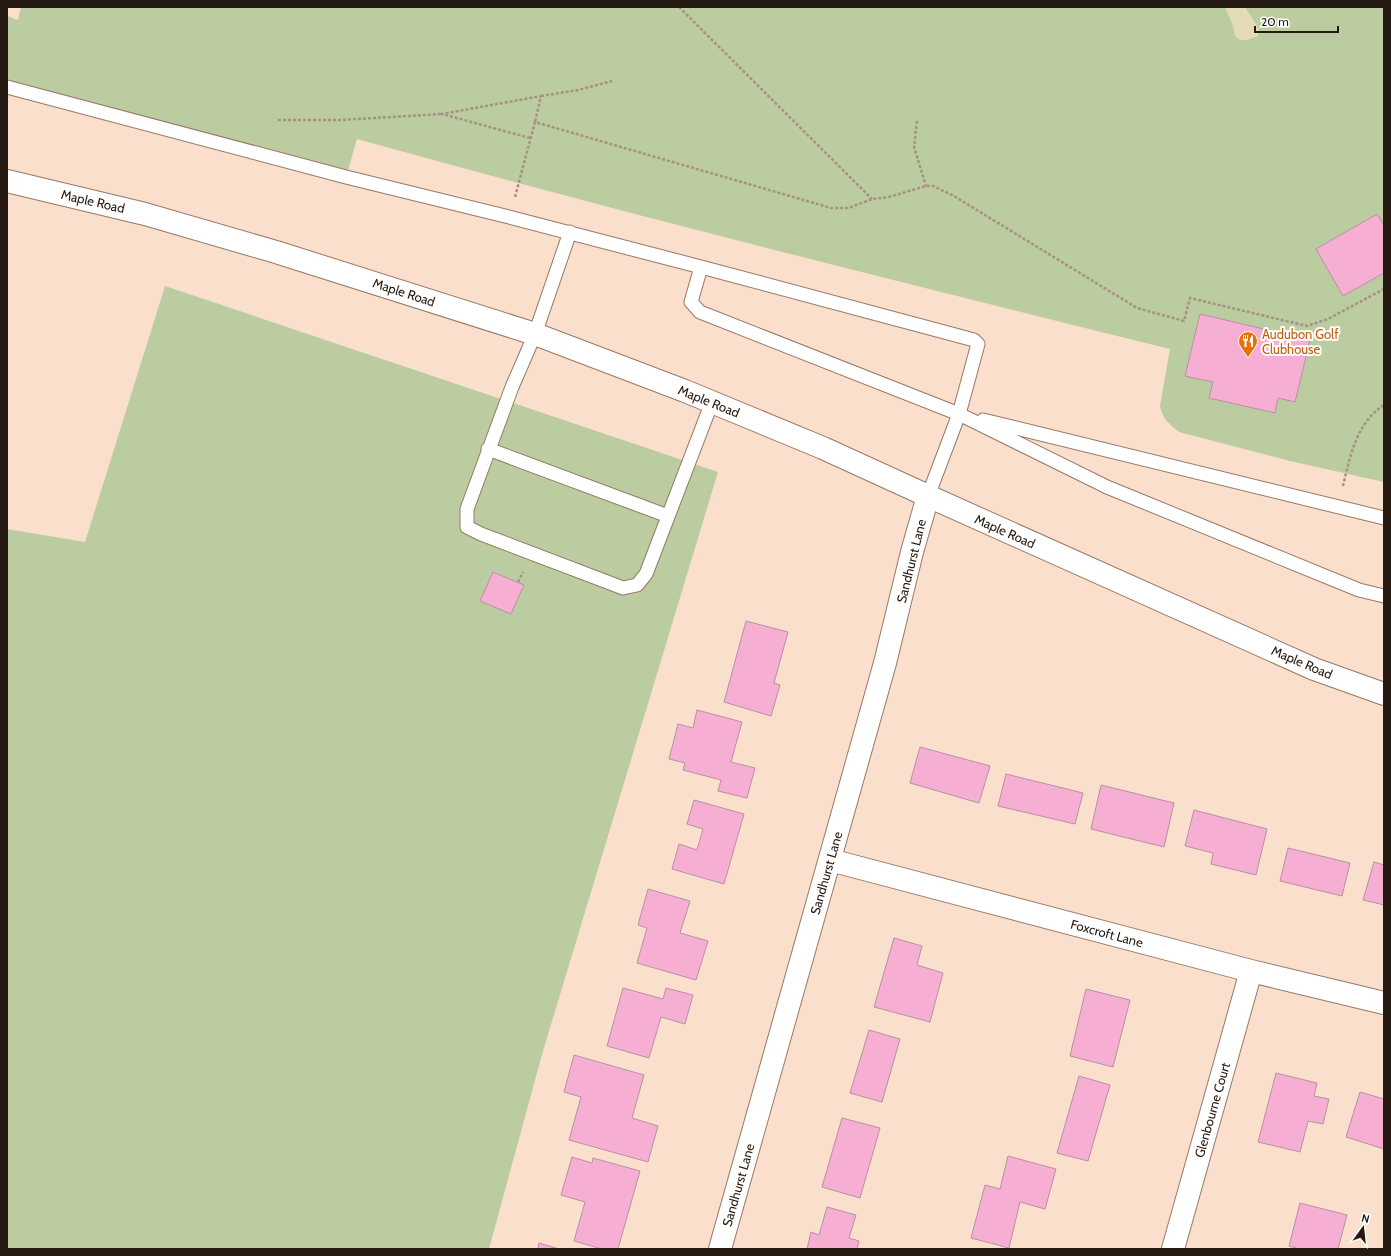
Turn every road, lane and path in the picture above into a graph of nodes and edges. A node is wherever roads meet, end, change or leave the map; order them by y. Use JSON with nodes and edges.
{"nodes":[{"id":1,"x":679,"y":7,"type":"edge"},
{"id":2,"x":612,"y":81,"type":"dead end"},
{"id":3,"x":7,"y":87,"type":"edge"},
{"id":4,"x":541,"y":96,"type":"junction"},
{"id":5,"x":442,"y":114,"type":"junction"},
{"id":6,"x":278,"y":120,"type":"dead end"},
{"id":7,"x":917,"y":121,"type":"dead end"},
{"id":8,"x":535,"y":122,"type":"junction"},
{"id":9,"x":530,"y":138,"type":"junction"},
{"id":10,"x":7,"y":181,"type":"edge"},
{"id":11,"x":926,"y":186,"type":"junction"},
{"id":12,"x":872,"y":199,"type":"junction"},
{"id":13,"x":509,"y":216,"type":"junction"},
{"id":14,"x":570,"y":232,"type":"junction"},
{"id":15,"x":701,"y":267,"type":"junction"},
{"id":16,"x":1384,"y":289,"type":"edge"},
{"id":17,"x":535,"y":334,"type":"junction"},
{"id":18,"x":712,"y":402,"type":"junction"},
{"id":19,"x":1384,"y":405,"type":"edge"},
{"id":20,"x":959,"y":414,"type":"junction"},
{"id":21,"x":488,"y":449,"type":"junction"},
{"id":22,"x":928,"y":496,"type":"junction"},
{"id":23,"x":1338,"y":506,"type":"junction"},
{"id":24,"x":668,"y":516,"type":"junction"},
{"id":25,"x":1384,"y":518,"type":"edge"},
{"id":26,"x":1384,"y":596,"type":"edge"},
{"id":27,"x":1384,"y":694,"type":"edge"},
{"id":28,"x":830,"y":860,"type":"junction"},
{"id":29,"x":1251,"y":971,"type":"junction"},
{"id":30,"x":1384,"y":1003,"type":"edge"},
{"id":31,"x":720,"y":1249,"type":"edge"},
{"id":32,"x":1173,"y":1249,"type":"edge"}],
"edges":[{"from":1,"to":12,"type":"path"},
{"from":2,"to":4,"type":"path"},
{"from":3,"to":13,"type":"lane"},
{"from":4,"to":5,"type":"path"},
{"from":4,"to":8,"type":"path"},
{"from":5,"to":6,"type":"path"},
{"from":5,"to":9,"type":"path"},
{"from":7,"to":11,"type":"path"},
{"from":8,"to":9,"type":"path"},
{"from":8,"to":12,"type":"path"},
{"from":9,"to":13,"type":"path"},
{"from":10,"to":17,"type":"street","name":"Maple Road"},
{"from":11,"to":12,"type":"path"},
{"from":11,"to":16,"type":"path"},
{"from":13,"to":14,"type":"lane"},
{"from":14,"to":15,"type":"lane"},
{"from":14,"to":17,"type":"lane"},
{"from":15,"to":20,"type":"lane"},
{"from":15,"to":20,"type":"lane"},
{"from":17,"to":18,"type":"street","name":"Maple Road"},
{"from":17,"to":21,"type":"lane"},
{"from":18,"to":22,"type":"street","name":"Maple Road"},
{"from":18,"to":24,"type":"lane"},
{"from":19,"to":23,"type":"path"},
{"from":20,"to":22,"type":"lane"},
{"from":20,"to":23,"type":"lane"},
{"from":20,"to":26,"type":"lane"},
{"from":21,"to":24,"type":"lane"},
{"from":21,"to":24,"type":"lane"},
{"from":22,"to":27,"type":"street","name":"Maple Road"},
{"from":22,"to":28,"type":"street","name":"Sandhurst Lane"},
{"from":23,"to":25,"type":"lane"},
{"from":28,"to":29,"type":"street","name":"Foxcroft Lane"},
{"from":28,"to":31,"type":"street","name":"Sandhurst Lane"},
{"from":29,"to":30,"type":"street","name":"Foxcroft Lane"},
{"from":29,"to":32,"type":"street","name":"Glenbourne Court"}]}
